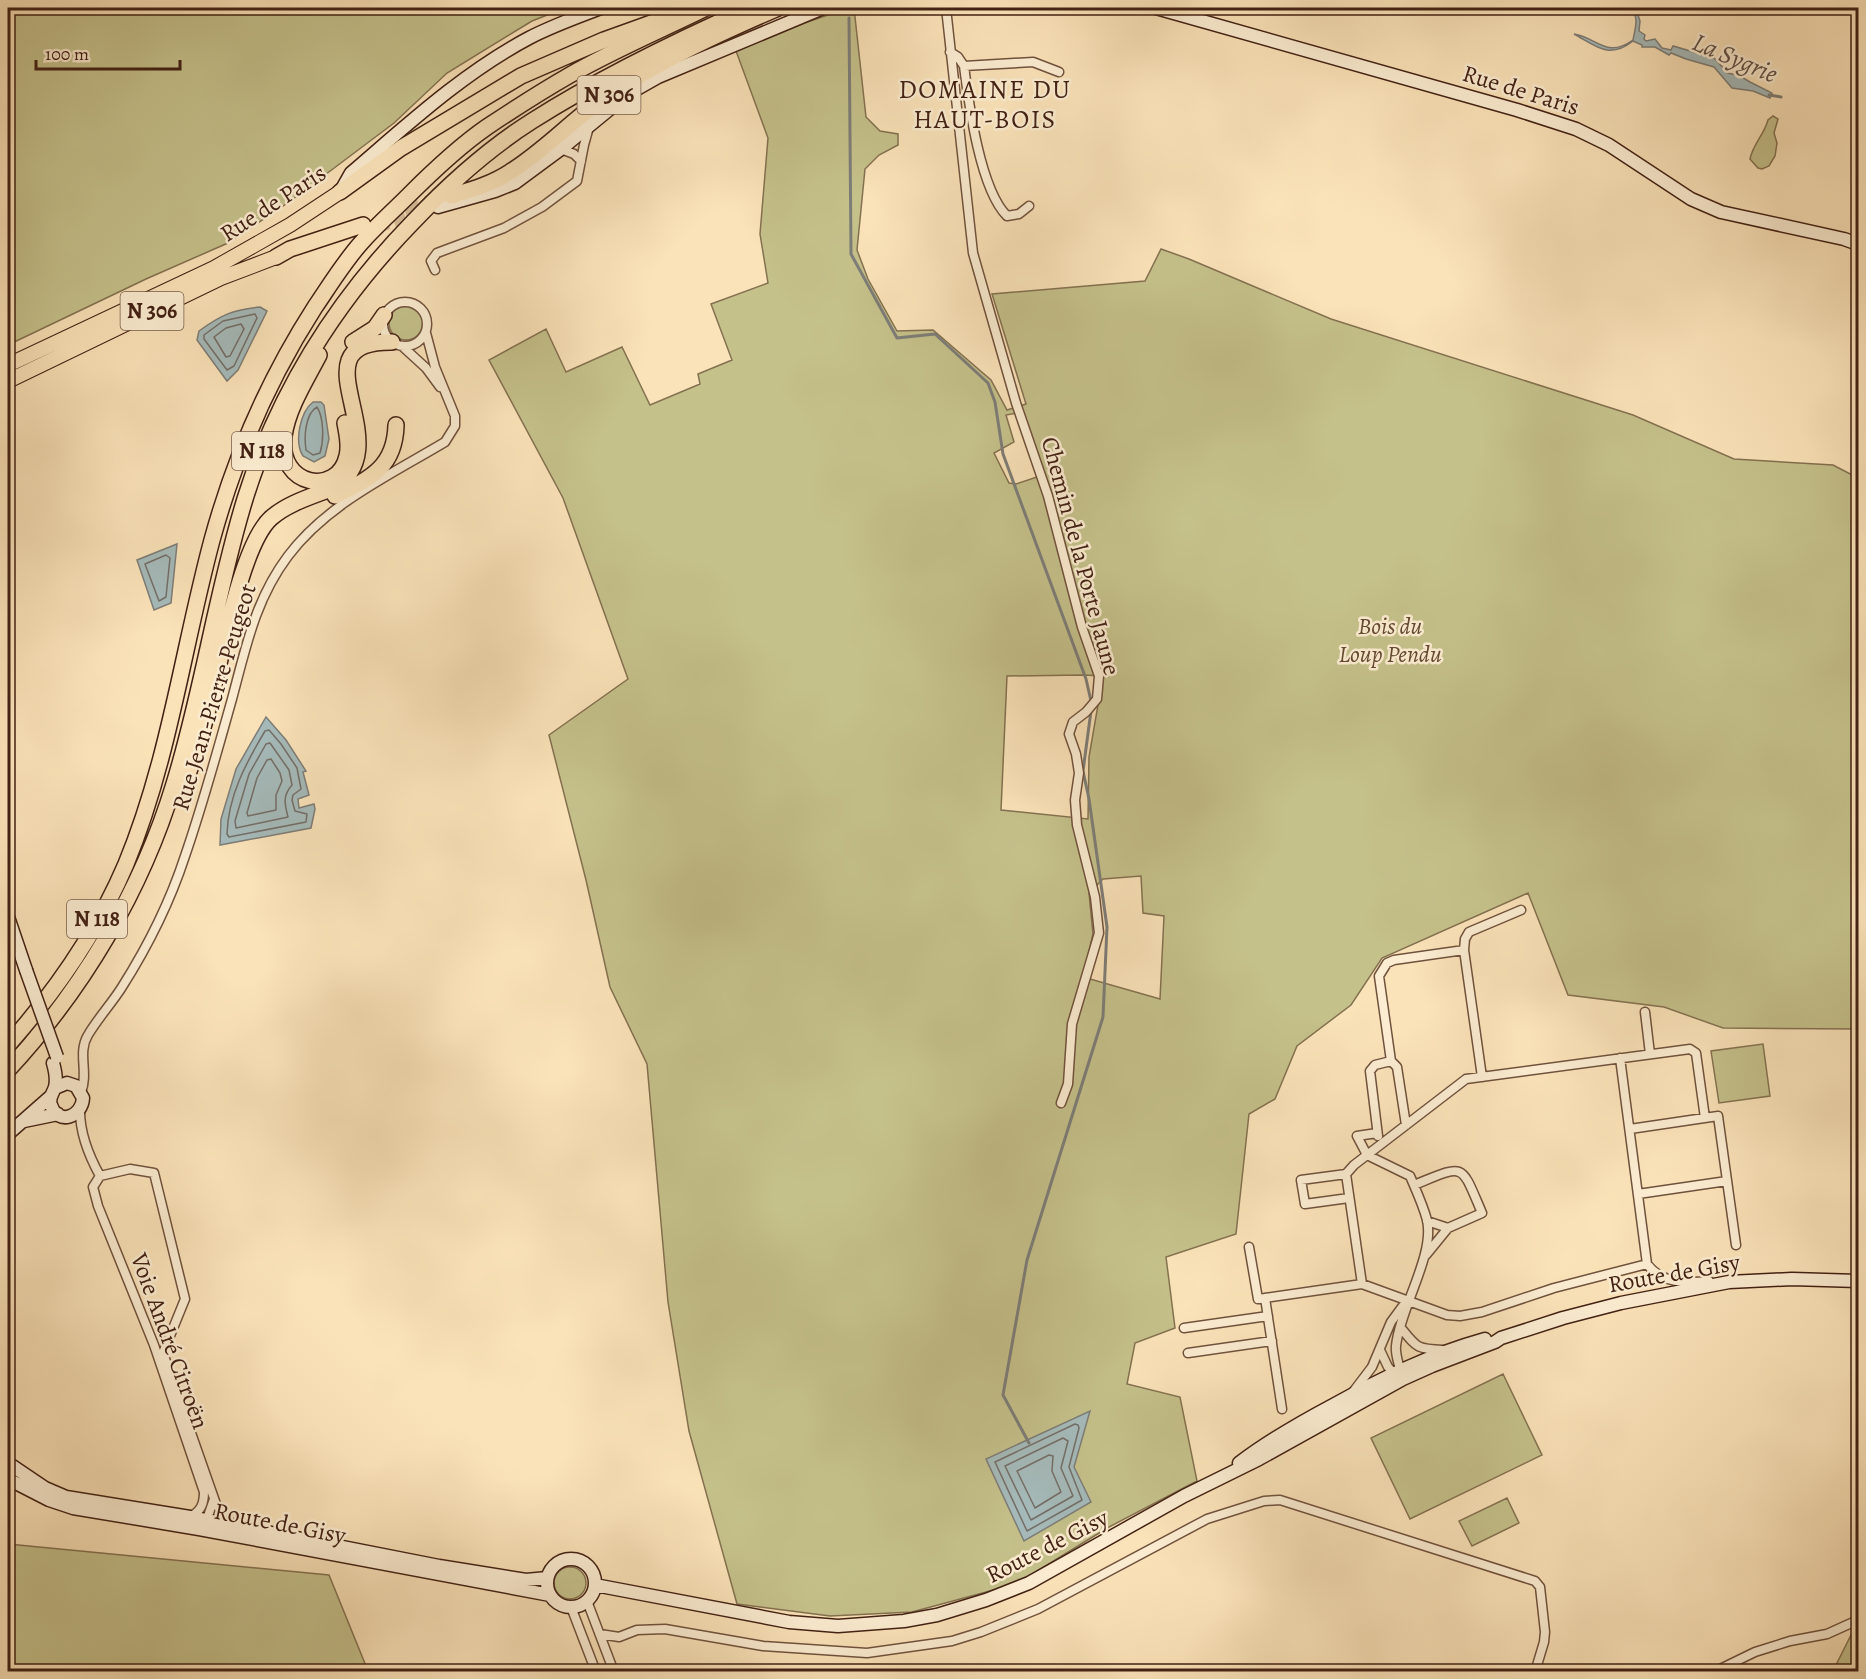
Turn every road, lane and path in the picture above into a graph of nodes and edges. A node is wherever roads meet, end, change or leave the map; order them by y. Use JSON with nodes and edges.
{"nodes":[{"id":1,"x":601,"y":8,"type":"edge"},
{"id":2,"x":694,"y":8,"type":"edge"},
{"id":3,"x":706,"y":8,"type":"edge"},
{"id":4,"x":750,"y":8,"type":"edge"},
{"id":5,"x":778,"y":8,"type":"edge"},
{"id":6,"x":823,"y":8,"type":"edge"},
{"id":7,"x":946,"y":8,"type":"edge"},
{"id":8,"x":1156,"y":8,"type":"edge"},
{"id":9,"x":950,"y":52,"type":"junction"},
{"id":10,"x":964,"y":66,"type":"junction"},
{"id":11,"x":1059,"y":72,"type":"dead end"},
{"id":12,"x":590,"y":126,"type":"junction"},
{"id":13,"x":561,"y":149,"type":"junction"},
{"id":14,"x":581,"y":161,"type":"junction"},
{"id":15,"x":340,"y":192,"type":"junction"},
{"id":16,"x":451,"y":196,"type":"tunnel mouth"},
{"id":17,"x":1029,"y":206,"type":"dead end"},
{"id":18,"x":438,"y":207,"type":"tunnel mouth"},
{"id":19,"x":359,"y":229,"type":"tunnel mouth"},
{"id":20,"x":1858,"y":244,"type":"edge"},
{"id":21,"x":276,"y":257,"type":"joint"},
{"id":22,"x":435,"y":270,"type":"dead end"},
{"id":23,"x":357,"y":284,"type":"junction"},
{"id":24,"x":384,"y":315,"type":"junction"},
{"id":25,"x":426,"y":333,"type":"junction"},
{"id":26,"x":397,"y":344,"type":"junction"},
{"id":27,"x":8,"y":365,"type":"edge"},
{"id":28,"x":30,"y":371,"type":"junction"},
{"id":29,"x":8,"y":381,"type":"edge"},
{"id":30,"x":8,"y":386,"type":"edge"},
{"id":31,"x":443,"y":389,"type":"junction"},
{"id":32,"x":396,"y":425,"type":"dead end"},
{"id":33,"x":248,"y":560,"type":"junction"},
{"id":34,"x":152,"y":788,"type":"junction"},
{"id":35,"x":134,"y":887,"type":"junction"},
{"id":36,"x":1521,"y":910,"type":"dead end"},
{"id":37,"x":8,"y":916,"type":"edge"},
{"id":38,"x":8,"y":938,"type":"edge"},
{"id":39,"x":1464,"y":950,"type":"junction"},
{"id":40,"x":24,"y":973,"type":"junction"},
{"id":41,"x":1645,"y":1012,"type":"dead end"},
{"id":42,"x":8,"y":1033,"type":"edge"},
{"id":43,"x":8,"y":1045,"type":"edge"},
{"id":44,"x":1650,"y":1054,"type":"junction"},
{"id":45,"x":1620,"y":1058,"type":"junction"},
{"id":46,"x":1391,"y":1061,"type":"junction"},
{"id":47,"x":83,"y":1067,"type":"junction"},
{"id":48,"x":8,"y":1070,"type":"edge"},
{"id":49,"x":1482,"y":1077,"type":"junction"},
{"id":50,"x":61,"y":1088,"type":"junction"},
{"id":51,"x":81,"y":1092,"type":"junction"},
{"id":52,"x":1061,"y":1103,"type":"dead end"},
{"id":53,"x":80,"y":1111,"type":"junction"},
{"id":54,"x":58,"y":1114,"type":"junction"},
{"id":55,"x":1705,"y":1118,"type":"junction"},
{"id":56,"x":23,"y":1122,"type":"junction"},
{"id":57,"x":1406,"y":1125,"type":"junction"},
{"id":58,"x":1630,"y":1129,"type":"junction"},
{"id":59,"x":1377,"y":1132,"type":"junction"},
{"id":60,"x":8,"y":1134,"type":"edge"},
{"id":61,"x":1381,"y":1144,"type":"junction"},
{"id":62,"x":1367,"y":1155,"type":"junction"},
{"id":63,"x":1346,"y":1174,"type":"junction"},
{"id":64,"x":100,"y":1176,"type":"junction"},
{"id":65,"x":1727,"y":1181,"type":"junction"},
{"id":66,"x":1414,"y":1185,"type":"junction"},
{"id":67,"x":1638,"y":1194,"type":"junction"},
{"id":68,"x":1349,"y":1198,"type":"junction"},
{"id":69,"x":1427,"y":1221,"type":"junction"},
{"id":70,"x":1448,"y":1228,"type":"junction"},
{"id":71,"x":1736,"y":1245,"type":"dead end"},
{"id":72,"x":1249,"y":1247,"type":"dead end"},
{"id":73,"x":1425,"y":1255,"type":"junction"},
{"id":74,"x":1647,"y":1264,"type":"junction"},
{"id":75,"x":1763,"y":1280,"type":"junction"},
{"id":76,"x":1858,"y":1281,"type":"edge"},
{"id":77,"x":1362,"y":1284,"type":"junction"},
{"id":78,"x":1265,"y":1298,"type":"junction"},
{"id":79,"x":1407,"y":1300,"type":"junction"},
{"id":80,"x":1268,"y":1316,"type":"junction"},
{"id":81,"x":1184,"y":1328,"type":"dead end"},
{"id":82,"x":1401,"y":1328,"type":"junction"},
{"id":83,"x":1501,"y":1338,"type":"junction"},
{"id":84,"x":1272,"y":1341,"type":"junction"},
{"id":85,"x":1380,"y":1350,"type":"junction"},
{"id":86,"x":1446,"y":1350,"type":"junction"},
{"id":87,"x":1188,"y":1353,"type":"dead end"},
{"id":88,"x":1399,"y":1374,"type":"junction"},
{"id":89,"x":1351,"y":1395,"type":"junction"},
{"id":90,"x":1282,"y":1409,"type":"dead end"},
{"id":91,"x":8,"y":1463,"type":"edge"},
{"id":92,"x":1222,"y":1475,"type":"junction"},
{"id":93,"x":8,"y":1479,"type":"edge"},
{"id":94,"x":214,"y":1499,"type":"junction"},
{"id":95,"x":204,"y":1520,"type":"junction"},
{"id":96,"x":190,"y":1522,"type":"junction"},
{"id":97,"x":232,"y":1526,"type":"junction"},
{"id":98,"x":547,"y":1578,"type":"junction"},
{"id":99,"x":595,"y":1585,"type":"junction"},
{"id":100,"x":550,"y":1595,"type":"junction"},
{"id":101,"x":587,"y":1601,"type":"junction"},
{"id":102,"x":571,"y":1607,"type":"junction"},
{"id":103,"x":1858,"y":1620,"type":"edge"},
{"id":104,"x":600,"y":1634,"type":"junction"},
{"id":105,"x":596,"y":1671,"type":"edge"},
{"id":106,"x":614,"y":1671,"type":"edge"},
{"id":107,"x":1535,"y":1671,"type":"edge"},
{"id":108,"x":1714,"y":1671,"type":"edge"}],
"edges":[{"from":1,"to":15,"type":"street","name":"Rue de Paris"},
{"from":2,"to":15,"type":"highway","number":"N 306"},
{"from":3,"to":34,"type":"highway","number":"N 118"},
{"from":4,"to":23,"type":"highway","number":"N 118"},
{"from":5,"to":16,"type":"highway","number":"N 306"},
{"from":6,"to":12,"type":"street"},
{"from":7,"to":9,"type":"street","name":"Chemin de la Porte Jaune"},
{"from":8,"to":20,"type":"street","name":"Rue de Paris"},
{"from":9,"to":10,"type":"street"},
{"from":9,"to":52,"type":"street","name":"Chemin de la Porte Jaune"},
{"from":10,"to":11,"type":"street"},
{"from":10,"to":17,"type":"street"},
{"from":12,"to":13,"type":"street"},
{"from":12,"to":14,"type":"street"},
{"from":13,"to":14,"type":"street"},
{"from":13,"to":18,"type":"street"},
{"from":14,"to":22,"type":"street"},
{"from":15,"to":27,"type":"main road","name":"Rue de Paris","number":"N 306"},
{"from":19,"to":21,"type":"highway","number":"N 306"},
{"from":21,"to":28,"type":"main road","number":"N 306"},
{"from":23,"to":24,"type":"highway"},
{"from":23,"to":35,"type":"highway","number":"N 118"},
{"from":24,"to":25,"type":"street"},
{"from":24,"to":26,"type":"street"},
{"from":25,"to":26,"type":"street"},
{"from":25,"to":31,"type":"street","name":"Rue Jean-Pierre Peugeot"},
{"from":26,"to":31,"type":"street"},
{"from":26,"to":33,"type":"highway"},
{"from":28,"to":29,"type":"main road","number":"N 306"},
{"from":28,"to":30,"type":"main road"},
{"from":31,"to":47,"type":"street","name":"Rue Jean-Pierre Peugeot"},
{"from":32,"to":33,"type":"highway"},
{"from":33,"to":35,"type":"highway"},
{"from":34,"to":42,"type":"highway"},
{"from":34,"to":43,"type":"highway","number":"N 118"},
{"from":35,"to":48,"type":"highway","number":"N 118"},
{"from":36,"to":39,"type":"street"},
{"from":37,"to":40,"type":"street"},
{"from":38,"to":40,"type":"street"},
{"from":39,"to":46,"type":"street"},
{"from":39,"to":49,"type":"street"},
{"from":40,"to":50,"type":"street","bridge":true},
{"from":41,"to":44,"type":"street"},
{"from":44,"to":45,"type":"street"},
{"from":44,"to":55,"type":"street"},
{"from":45,"to":49,"type":"street"},
{"from":45,"to":58,"type":"street"},
{"from":46,"to":57,"type":"street"},
{"from":46,"to":59,"type":"street"},
{"from":47,"to":50,"type":"street","name":"Rue Jean-Pierre Peugeot"},
{"from":47,"to":51,"type":"street","name":"Rue Jean-Pierre Peugeot"},
{"from":49,"to":57,"type":"street"},
{"from":50,"to":51,"type":"street"},
{"from":50,"to":54,"type":"street"},
{"from":50,"to":56,"type":"street"},
{"from":51,"to":53,"type":"street"},
{"from":53,"to":54,"type":"street"},
{"from":53,"to":64,"type":"street"},
{"from":54,"to":56,"type":"street"},
{"from":55,"to":58,"type":"street"},
{"from":55,"to":65,"type":"street"},
{"from":56,"to":60,"type":"street"},
{"from":57,"to":61,"type":"street"},
{"from":58,"to":67,"type":"street"},
{"from":59,"to":61,"type":"street"},
{"from":59,"to":62,"type":"street"},
{"from":61,"to":62,"type":"street"},
{"from":62,"to":63,"type":"street"},
{"from":62,"to":66,"type":"street"},
{"from":63,"to":68,"type":"street"},
{"from":63,"to":68,"type":"street"},
{"from":64,"to":94,"type":"street"},
{"from":64,"to":96,"type":"street","name":"Voie André Citroën"},
{"from":65,"to":67,"type":"street"},
{"from":65,"to":71,"type":"street"},
{"from":66,"to":69,"type":"street"},
{"from":66,"to":70,"type":"street"},
{"from":67,"to":74,"type":"street"},
{"from":68,"to":77,"type":"street"},
{"from":69,"to":70,"type":"street"},
{"from":69,"to":73,"type":"street"},
{"from":70,"to":73,"type":"street"},
{"from":72,"to":78,"type":"street"},
{"from":73,"to":79,"type":"street"},
{"from":74,"to":75,"type":"street"},
{"from":74,"to":79,"type":"street"},
{"from":75,"to":76,"type":"street","name":"Route de Gisy"},
{"from":75,"to":83,"type":"street","name":"Route de Gisy"},
{"from":77,"to":78,"type":"street"},
{"from":77,"to":79,"type":"street"},
{"from":78,"to":80,"type":"street"},
{"from":79,"to":82,"type":"street"},
{"from":79,"to":85,"type":"street"},
{"from":80,"to":81,"type":"street"},
{"from":80,"to":84,"type":"street"},
{"from":82,"to":86,"type":"street"},
{"from":82,"to":88,"type":"street"},
{"from":83,"to":86,"type":"street","name":"Route de Gisy"},
{"from":83,"to":88,"type":"street","name":"Route de Gisy"},
{"from":84,"to":87,"type":"street"},
{"from":84,"to":90,"type":"street"},
{"from":85,"to":88,"type":"street"},
{"from":85,"to":89,"type":"street"},
{"from":86,"to":88,"type":"street","name":"Route de Gisy"},
{"from":88,"to":89,"type":"street","name":"Route de Gisy"},
{"from":88,"to":92,"type":"street","name":"Route de Gisy"},
{"from":89,"to":92,"type":"street","name":"Route de Gisy"},
{"from":91,"to":96,"type":"street","name":"Route de Gisy"},
{"from":92,"to":99,"type":"street","name":"Route de Gisy"},
{"from":93,"to":96,"type":"street","name":"Route de Gisy"},
{"from":94,"to":95,"type":"street"},
{"from":94,"to":97,"type":"street"},
{"from":95,"to":96,"type":"street","name":"Route de Gisy"},
{"from":95,"to":97,"type":"street","name":"Route de Gisy"},
{"from":96,"to":100,"type":"street","name":"Route de Gisy"},
{"from":97,"to":98,"type":"street","name":"Route de Gisy"},
{"from":98,"to":99,"type":"street"},
{"from":98,"to":100,"type":"street"},
{"from":99,"to":101,"type":"street"},
{"from":100,"to":102,"type":"street"},
{"from":101,"to":102,"type":"street"},
{"from":101,"to":104,"type":"street"},
{"from":102,"to":105,"type":"street"},
{"from":103,"to":108,"type":"street"},
{"from":104,"to":106,"type":"street"},
{"from":104,"to":107,"type":"street"}]}
